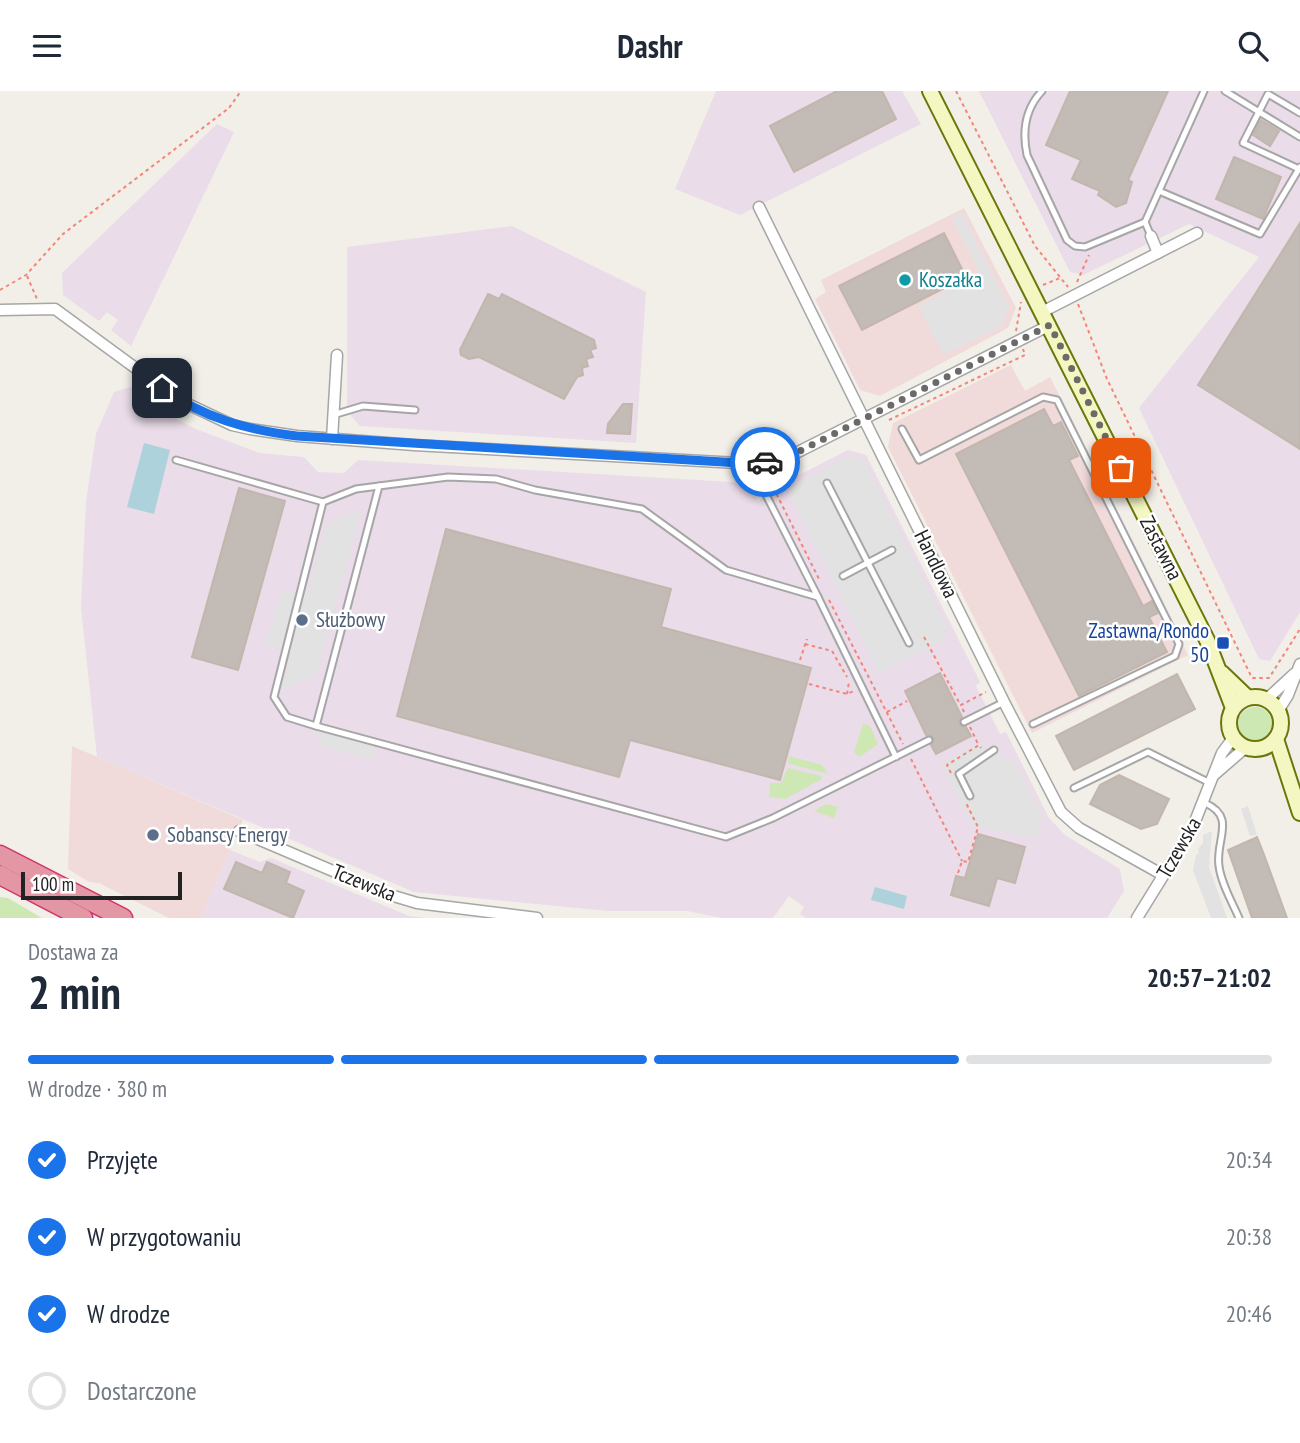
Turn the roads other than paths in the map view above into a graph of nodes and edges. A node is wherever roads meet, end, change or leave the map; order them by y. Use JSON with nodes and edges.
{"nodes":[{"id":1,"x":930,"y":91,"type":"edge"},
{"id":2,"x":1042,"y":91,"type":"edge"},
{"id":3,"x":1204,"y":91,"type":"edge"},
{"id":4,"x":1225,"y":91,"type":"edge"},
{"id":5,"x":1265,"y":93,"type":"edge"},
{"id":6,"x":1258,"y":111,"type":"junction"},
{"id":7,"x":1300,"y":113,"type":"edge"},
{"id":8,"x":1300,"y":137,"type":"edge"},
{"id":9,"x":1299,"y":168,"type":"edge"},
{"id":10,"x":1159,"y":191,"type":"junction"},
{"id":11,"x":759,"y":207,"type":"dead end"},
{"id":12,"x":1145,"y":222,"type":"junction"},
{"id":13,"x":1197,"y":233,"type":"dead end"},
{"id":14,"x":1152,"y":236,"type":"joint"},
{"id":15,"x":1158,"y":253,"type":"junction"},
{"id":16,"x":0,"y":310,"type":"edge"},
{"id":17,"x":1042,"y":312,"type":"junction"},
{"id":18,"x":1050,"y":325,"type":"junction"},
{"id":19,"x":337,"y":355,"type":"dead end"},
{"id":20,"x":415,"y":410,"type":"dead end"},
{"id":21,"x":333,"y":415,"type":"junction"},
{"id":22,"x":864,"y":419,"type":"junction"},
{"id":23,"x":902,"y":429,"type":"dead end"},
{"id":24,"x":332,"y":439,"type":"junction"},
{"id":25,"x":176,"y":460,"type":"dead end"},
{"id":26,"x":756,"y":464,"type":"junction"},
{"id":27,"x":827,"y":483,"type":"dead end"},
{"id":28,"x":379,"y":486,"type":"junction"},
{"id":29,"x":323,"y":502,"type":"junction"},
{"id":30,"x":892,"y":550,"type":"dead end"},
{"id":31,"x":869,"y":562,"type":"junction"},
{"id":32,"x":843,"y":576,"type":"dead end"},
{"id":33,"x":818,"y":597,"type":"junction"},
{"id":34,"x":909,"y":643,"type":"dead end"},
{"id":35,"x":1297,"y":669,"type":"edge"},
{"id":36,"x":1222,"y":673,"type":"junction"},
{"id":37,"x":1247,"y":697,"type":"junction"},
{"id":38,"x":1267,"y":699,"type":"junction"},
{"id":39,"x":1004,"y":702,"type":"junction"},
{"id":40,"x":1233,"y":708,"type":"junction"},
{"id":41,"x":1278,"y":711,"type":"junction"},
{"id":42,"x":964,"y":722,"type":"dead end"},
{"id":43,"x":1033,"y":724,"type":"dead end"},
{"id":44,"x":316,"y":726,"type":"junction"},
{"id":45,"x":929,"y":740,"type":"dead end"},
{"id":46,"x":1239,"y":743,"type":"junction"},
{"id":47,"x":1270,"y":743,"type":"junction"},
{"id":48,"x":994,"y":750,"type":"dead end"},
{"id":49,"x":896,"y":757,"type":"junction"},
{"id":50,"x":1212,"y":778,"type":"junction"},
{"id":51,"x":1074,"y":788,"type":"dead end"},
{"id":52,"x":970,"y":796,"type":"dead end"},
{"id":53,"x":1205,"y":803,"type":"junction"},
{"id":54,"x":1300,"y":813,"type":"edge"},
{"id":55,"x":239,"y":831,"type":"dead end"},
{"id":56,"x":0,"y":855,"type":"edge"},
{"id":57,"x":0,"y":875,"type":"edge"},
{"id":58,"x":1163,"y":875,"type":"junction"},
{"id":59,"x":31,"y":881,"type":"junction"},
{"id":60,"x":83,"y":918,"type":"edge"},
{"id":61,"x":95,"y":918,"type":"edge"},
{"id":62,"x":109,"y":918,"type":"edge"},
{"id":63,"x":123,"y":918,"type":"edge"},
{"id":64,"x":537,"y":918,"type":"edge"},
{"id":65,"x":1137,"y":918,"type":"edge"},
{"id":66,"x":1239,"y":918,"type":"edge"}],
"edges":[{"from":1,"to":17,"type":"main road","name":"Zastawna"},
{"from":2,"to":12,"type":"lane"},
{"from":3,"to":10,"type":"lane"},
{"from":4,"to":6,"type":"lane"},
{"from":5,"to":6,"type":"lane"},
{"from":5,"to":7,"type":"lane"},
{"from":6,"to":8,"type":"lane"},
{"from":6,"to":9,"type":"lane"},
{"from":9,"to":10,"type":"lane"},
{"from":10,"to":12,"type":"lane"},
{"from":11,"to":22,"type":"street","name":"Handlowa"},
{"from":12,"to":14,"type":"lane"},
{"from":13,"to":15,"type":"street"},
{"from":14,"to":15,"type":"street"},
{"from":15,"to":17,"type":"street"},
{"from":16,"to":24,"type":"street"},
{"from":17,"to":18,"type":"main road","name":"Zastawna"},
{"from":18,"to":22,"type":"street"},
{"from":18,"to":36,"type":"main road","name":"Zastawna"},
{"from":19,"to":21,"type":"street"},
{"from":20,"to":21,"type":"lane"},
{"from":21,"to":24,"type":"street"},
{"from":22,"to":26,"type":"street"},
{"from":22,"to":39,"type":"street","name":"Handlowa"},
{"from":23,"to":43,"type":"lane"},
{"from":24,"to":26,"type":"street"},
{"from":25,"to":29,"type":"lane"},
{"from":26,"to":33,"type":"lane"},
{"from":27,"to":31,"type":"lane"},
{"from":28,"to":29,"type":"lane"},
{"from":28,"to":33,"type":"lane"},
{"from":28,"to":44,"type":"lane"},
{"from":29,"to":44,"type":"lane"},
{"from":30,"to":31,"type":"lane"},
{"from":31,"to":32,"type":"lane"},
{"from":31,"to":34,"type":"lane"},
{"from":33,"to":49,"type":"lane"},
{"from":35,"to":38,"type":"street"},
{"from":35,"to":41,"type":"street"},
{"from":36,"to":37,"type":"main road","name":"Zastawna"},
{"from":36,"to":40,"type":"main road","name":"Zastawna"},
{"from":37,"to":38,"type":"main road"},
{"from":37,"to":40,"type":"main road"},
{"from":38,"to":41,"type":"main road"},
{"from":39,"to":42,"type":"lane"},
{"from":39,"to":58,"type":"street","name":"Handlowa"},
{"from":40,"to":46,"type":"main road"},
{"from":41,"to":47,"type":"main road"},
{"from":44,"to":49,"type":"lane"},
{"from":45,"to":49,"type":"lane"},
{"from":46,"to":47,"type":"main road"},
{"from":46,"to":50,"type":"street"},
{"from":46,"to":50,"type":"street","name":"Tczewska"},
{"from":47,"to":54,"type":"main road"},
{"from":48,"to":52,"type":"lane"},
{"from":50,"to":51,"type":"lane"},
{"from":50,"to":53,"type":"street","name":"Tczewska"},
{"from":53,"to":58,"type":"street","name":"Tczewska"},
{"from":53,"to":66,"type":"lane"},
{"from":55,"to":64,"type":"street","name":"Tczewska"},
{"from":56,"to":59,"type":"highway"},
{"from":57,"to":59,"type":"highway"},
{"from":58,"to":65,"type":"street","name":"Tczewska"},
{"from":59,"to":60,"type":"highway"},
{"from":59,"to":61,"type":"lane"},
{"from":59,"to":62,"type":"lane"},
{"from":59,"to":63,"type":"highway"}]}
